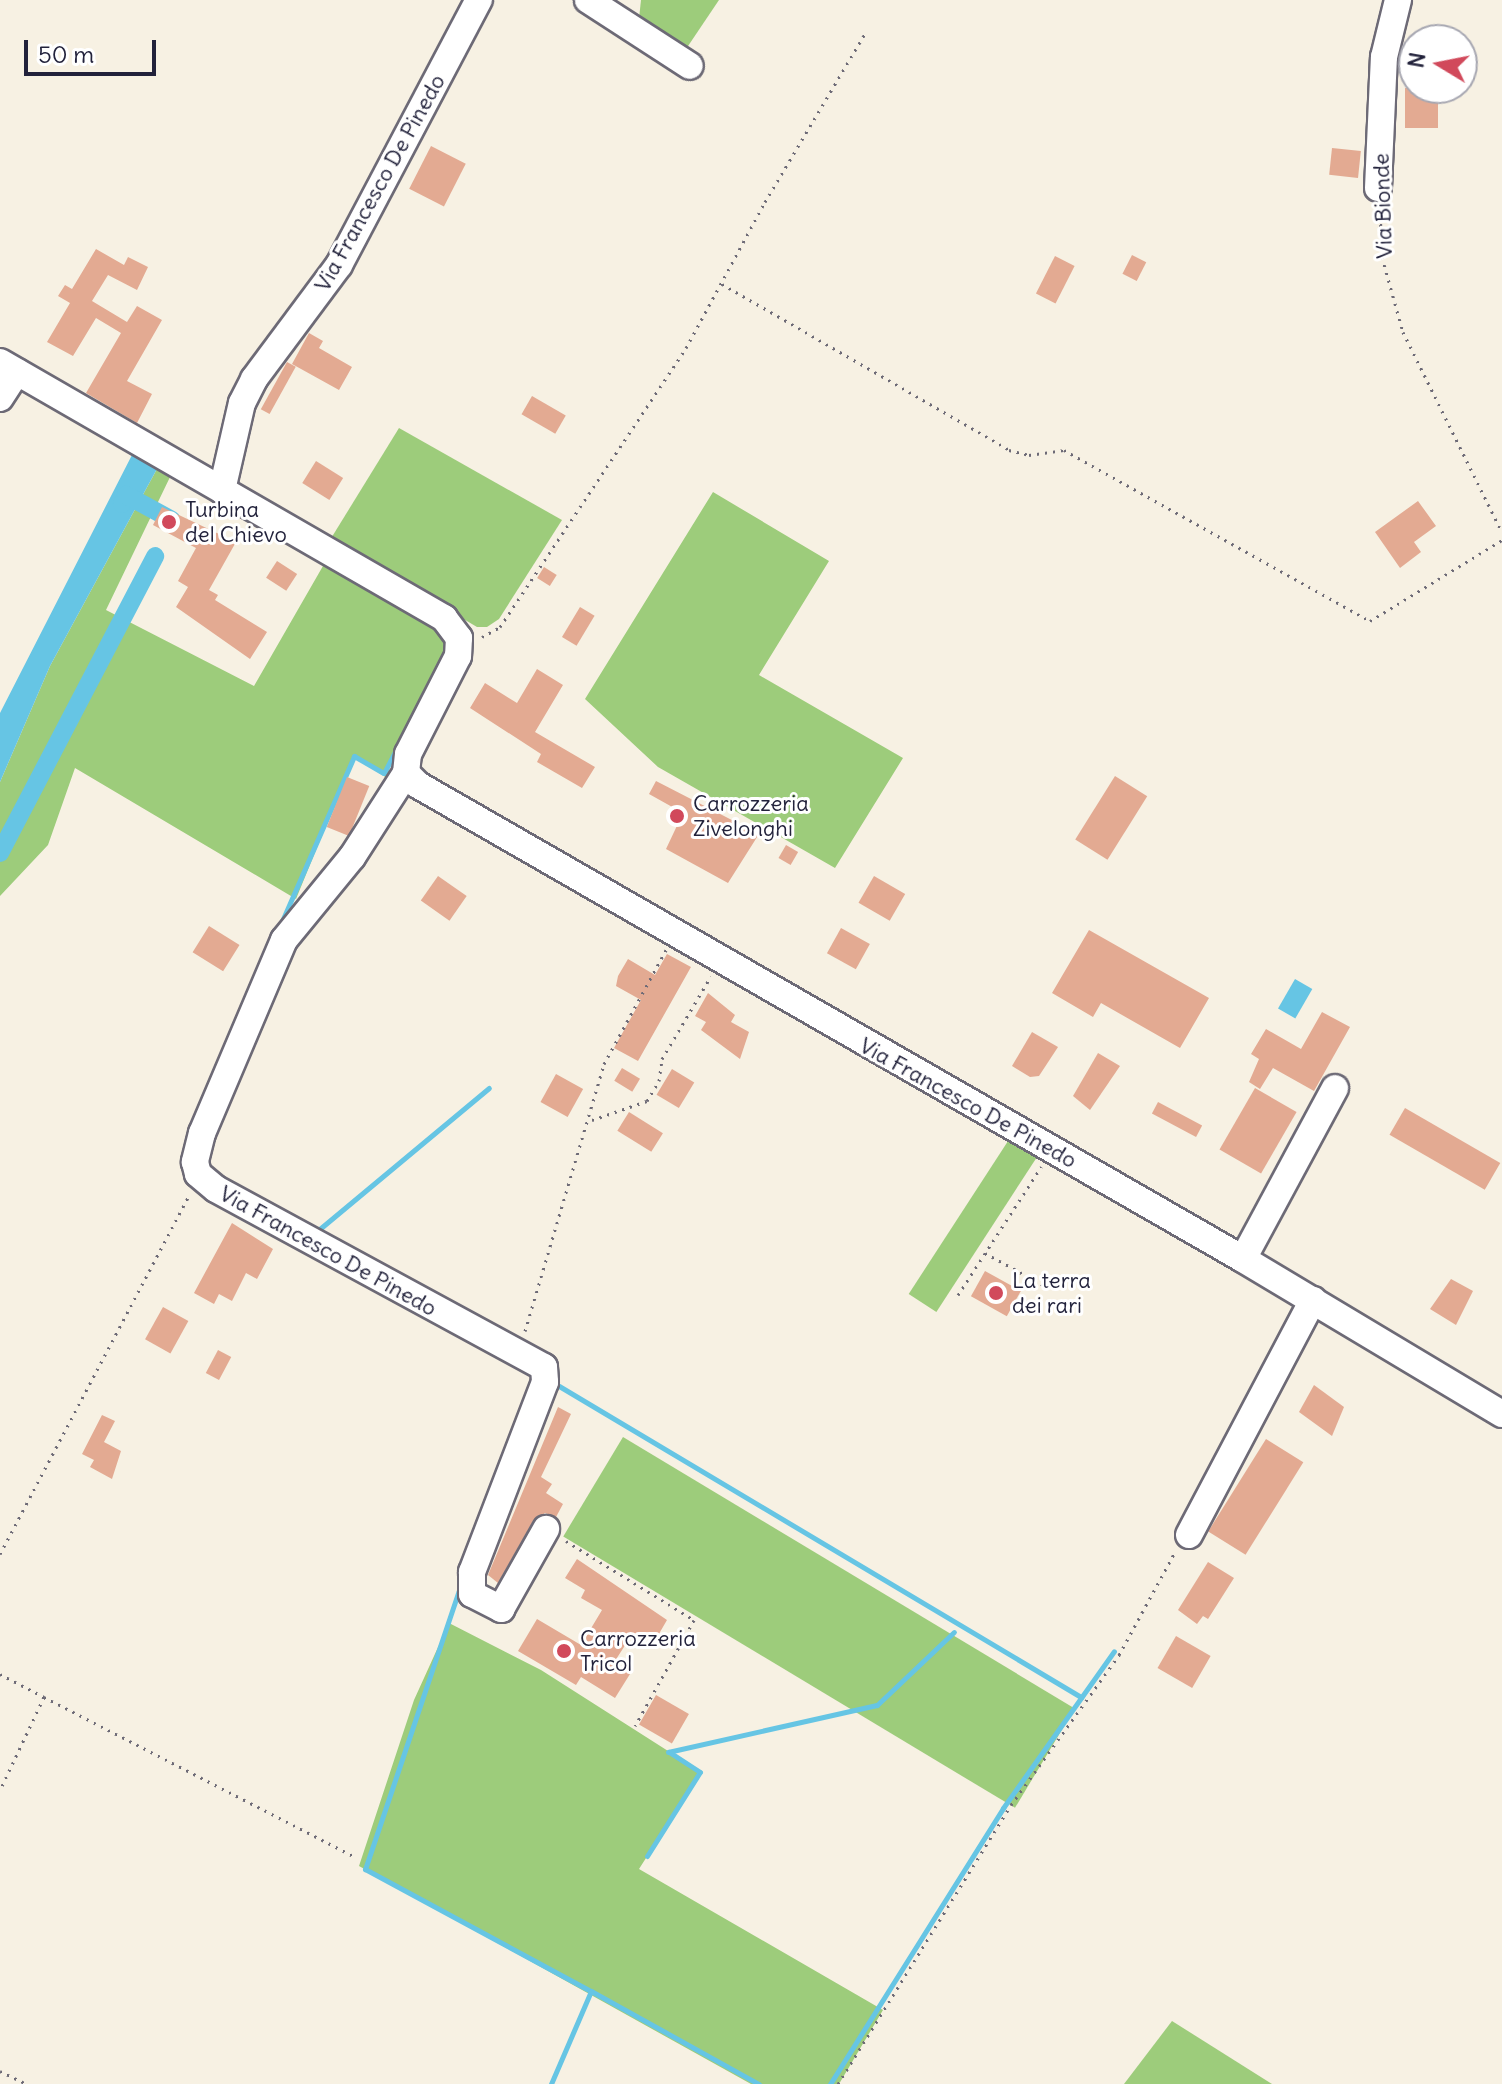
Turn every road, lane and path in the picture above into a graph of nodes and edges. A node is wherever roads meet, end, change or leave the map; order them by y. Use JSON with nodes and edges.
{"nodes":[{"id":1,"x":479,"y":0,"type":"edge"},
{"id":2,"x":588,"y":0,"type":"edge"},
{"id":3,"x":1398,"y":0,"type":"edge"},
{"id":4,"x":866,"y":32,"type":"dead end"},
{"id":5,"x":690,"y":66,"type":"dead end"},
{"id":6,"x":1378,"y":188,"type":"joint"},
{"id":7,"x":722,"y":284,"type":"junction"},
{"id":8,"x":9,"y":367,"type":"edge"},
{"id":9,"x":0,"y":398,"type":"edge"},
{"id":10,"x":222,"y":490,"type":"junction"},
{"id":11,"x":1502,"y":532,"type":"edge"},
{"id":12,"x":1502,"y":540,"type":"edge"},
{"id":13,"x":459,"y":638,"type":"junction"},
{"id":14,"x":406,"y":773,"type":"junction"},
{"id":15,"x":674,"y":936,"type":"junction"},
{"id":16,"x":719,"y":962,"type":"junction"},
{"id":17,"x":1335,"y":1088,"type":"dead end"},
{"id":18,"x":591,"y":1121,"type":"junction"},
{"id":19,"x":1052,"y":1150,"type":"junction"},
{"id":20,"x":198,"y":1174,"type":"junction"},
{"id":21,"x":985,"y":1253,"type":"junction"},
{"id":22,"x":1243,"y":1259,"type":"junction"},
{"id":23,"x":1049,"y":1288,"type":"dead end"},
{"id":24,"x":958,"y":1295,"type":"dead end"},
{"id":25,"x":1313,"y":1300,"type":"junction"},
{"id":26,"x":522,"y":1354,"type":"junction"},
{"id":27,"x":1502,"y":1414,"type":"edge"},
{"id":28,"x":546,"y":1529,"type":"joint"},
{"id":29,"x":1189,"y":1535,"type":"joint"},
{"id":30,"x":0,"y":1554,"type":"edge"},
{"id":31,"x":0,"y":1674,"type":"edge"},
{"id":32,"x":44,"y":1697,"type":"junction"},
{"id":33,"x":635,"y":1726,"type":"dead end"},
{"id":34,"x":0,"y":1790,"type":"edge"},
{"id":35,"x":353,"y":1856,"type":"dead end"},
{"id":36,"x":0,"y":2071,"type":"edge"},
{"id":37,"x":27,"y":2084,"type":"edge"},
{"id":38,"x":838,"y":2084,"type":"edge"}],
"edges":[{"from":1,"to":10,"type":"street","name":"Via Francesco De Pinedo"},
{"from":2,"to":5,"type":"street"},
{"from":3,"to":6,"type":"street","name":"Via Bionde"},
{"from":4,"to":7,"type":"path"},
{"from":6,"to":11,"type":"path","name":"Via Bionde"},
{"from":7,"to":12,"type":"path"},
{"from":7,"to":13,"type":"path"},
{"from":8,"to":9,"type":"street"},
{"from":8,"to":10,"type":"street"},
{"from":10,"to":13,"type":"street"},
{"from":13,"to":14,"type":"street","name":"Via Francesco De Pinedo"},
{"from":14,"to":15,"type":"street","name":"Via Francesco De Pinedo"},
{"from":14,"to":20,"type":"street","name":"Via Francesco De Pinedo"},
{"from":15,"to":16,"type":"street","name":"Via Francesco De Pinedo"},
{"from":15,"to":18,"type":"path"},
{"from":16,"to":18,"type":"path"},
{"from":16,"to":19,"type":"street","name":"Via Francesco De Pinedo"},
{"from":17,"to":22,"type":"street"},
{"from":18,"to":26,"type":"path"},
{"from":19,"to":21,"type":"path"},
{"from":19,"to":22,"type":"street","name":"Via Francesco De Pinedo"},
{"from":20,"to":26,"type":"street","name":"Via Francesco De Pinedo"},
{"from":20,"to":30,"type":"path"},
{"from":21,"to":23,"type":"path"},
{"from":21,"to":24,"type":"path"},
{"from":22,"to":25,"type":"street","name":"Via Francesco De Pinedo"},
{"from":25,"to":27,"type":"street","name":"Via Francesco De Pinedo"},
{"from":25,"to":29,"type":"street"},
{"from":26,"to":28,"type":"street","name":"Via Francesco De Pinedo"},
{"from":28,"to":33,"type":"path"},
{"from":29,"to":38,"type":"path"},
{"from":31,"to":32,"type":"path"},
{"from":32,"to":34,"type":"path"},
{"from":32,"to":35,"type":"path"},
{"from":36,"to":37,"type":"path"}]}
